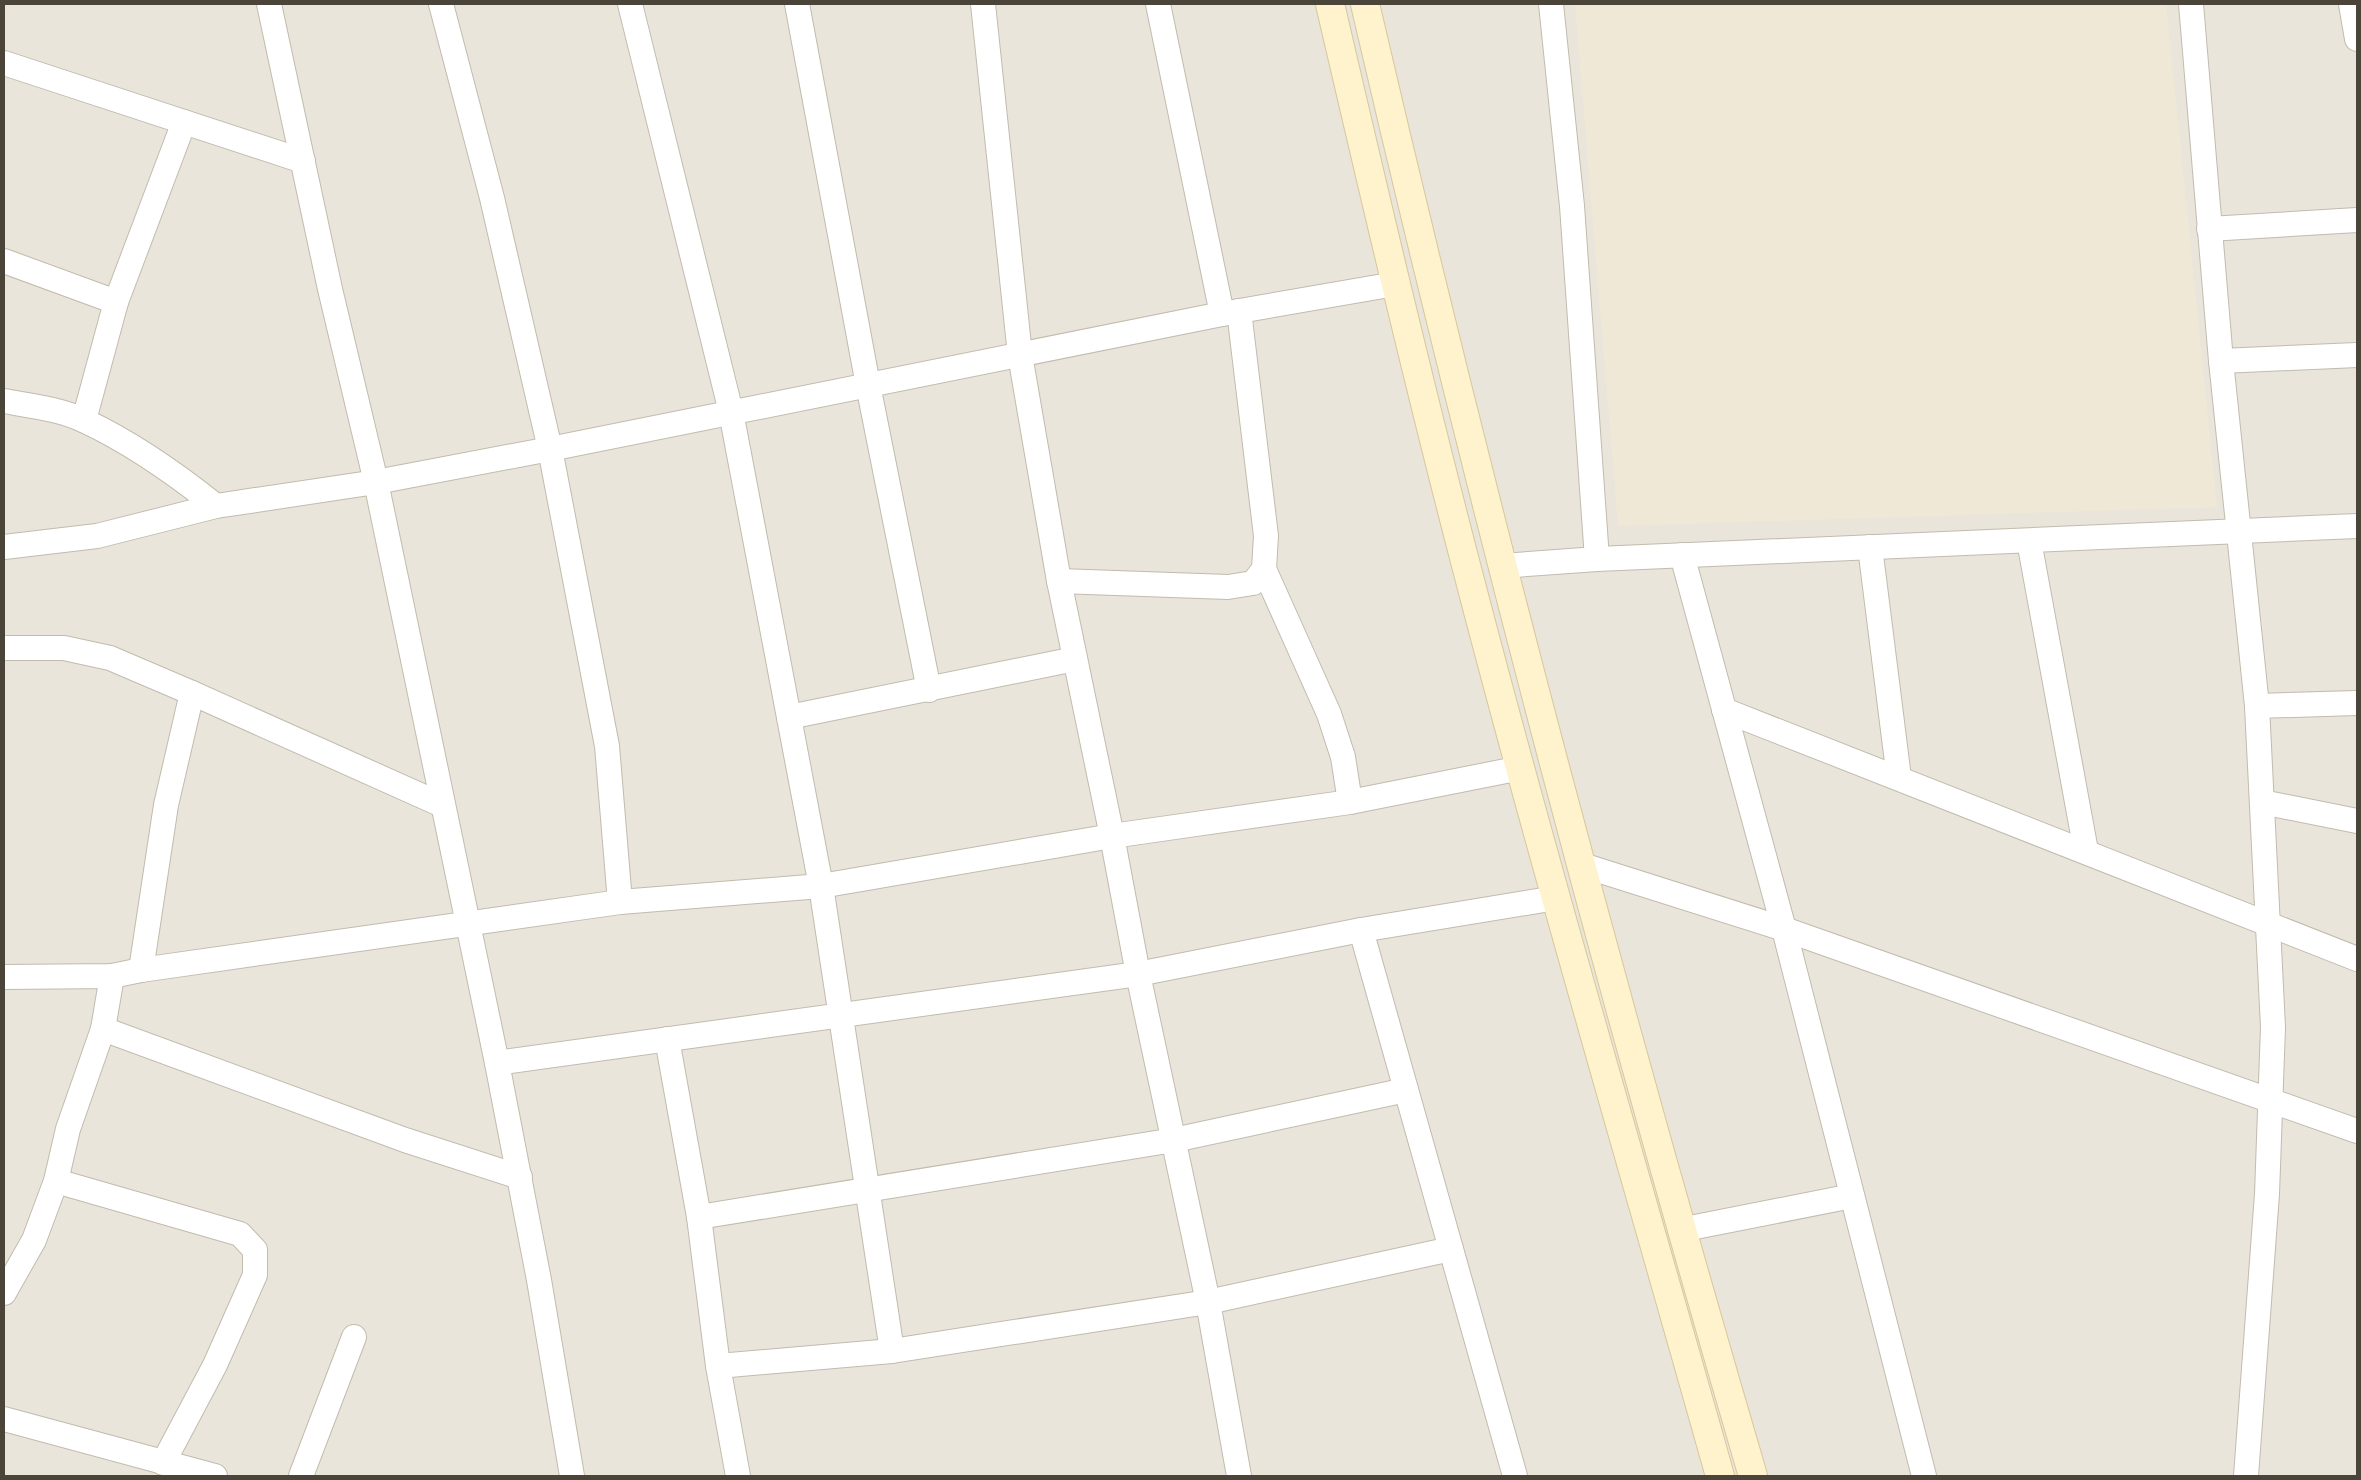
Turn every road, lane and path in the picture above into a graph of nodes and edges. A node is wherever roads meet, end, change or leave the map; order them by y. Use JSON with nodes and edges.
{"nodes":[{"id":1,"x":269,"y":4,"type":"edge"},
{"id":2,"x":440,"y":4,"type":"edge"},
{"id":3,"x":630,"y":4,"type":"edge"},
{"id":4,"x":797,"y":4,"type":"edge"},
{"id":5,"x":983,"y":4,"type":"edge"},
{"id":6,"x":1158,"y":4,"type":"edge"},
{"id":7,"x":1330,"y":4,"type":"edge"},
{"id":8,"x":1365,"y":4,"type":"edge"},
{"id":9,"x":1552,"y":4,"type":"edge"},
{"id":10,"x":2191,"y":4,"type":"edge"},
{"id":11,"x":2351,"y":4,"type":"edge"},
{"id":12,"x":2357,"y":39,"type":"edge"},
{"id":13,"x":4,"y":64,"type":"edge"},
{"id":14,"x":184,"y":122,"type":"junction"},
{"id":15,"x":303,"y":161,"type":"junction"},
{"id":16,"x":2357,"y":220,"type":"edge"},
{"id":17,"x":2209,"y":229,"type":"junction"},
{"id":18,"x":4,"y":261,"type":"edge"},
{"id":19,"x":1395,"y":284,"type":"junction"},
{"id":20,"x":116,"y":302,"type":"junction"},
{"id":21,"x":1231,"y":312,"type":"junction"},
{"id":22,"x":1020,"y":355,"type":"junction"},
{"id":23,"x":2357,"y":355,"type":"edge"},
{"id":24,"x":2222,"y":361,"type":"junction"},
{"id":25,"x":868,"y":385,"type":"junction"},
{"id":26,"x":4,"y":401,"type":"edge"},
{"id":27,"x":731,"y":412,"type":"junction"},
{"id":28,"x":84,"y":420,"type":"junction"},
{"id":29,"x":550,"y":449,"type":"junction"},
{"id":30,"x":376,"y":482,"type":"junction"},
{"id":31,"x":216,"y":506,"type":"junction"},
{"id":32,"x":2357,"y":526,"type":"edge"},
{"id":33,"x":2240,"y":531,"type":"junction"},
{"id":34,"x":2029,"y":541,"type":"junction"},
{"id":35,"x":4,"y":546,"type":"edge"},
{"id":36,"x":1870,"y":547,"type":"junction"},
{"id":37,"x":1682,"y":555,"type":"junction"},
{"id":38,"x":1597,"y":559,"type":"junction"},
{"id":39,"x":1501,"y":566,"type":"junction"},
{"id":40,"x":1264,"y":569,"type":"junction"},
{"id":41,"x":1059,"y":580,"type":"junction"},
{"id":42,"x":4,"y":648,"type":"edge"},
{"id":43,"x":1075,"y":659,"type":"junction"},
{"id":44,"x":929,"y":690,"type":"junction"},
{"id":45,"x":192,"y":692,"type":"junction"},
{"id":46,"x":2357,"y":703,"type":"edge"},
{"id":47,"x":2257,"y":706,"type":"junction"},
{"id":48,"x":1724,"y":710,"type":"junction"},
{"id":49,"x":789,"y":717,"type":"junction"},
{"id":50,"x":1521,"y":768,"type":"junction"},
{"id":51,"x":1899,"y":778,"type":"junction"},
{"id":52,"x":1350,"y":802,"type":"junction"},
{"id":53,"x":2262,"y":802,"type":"junction"},
{"id":54,"x":442,"y":806,"type":"junction"},
{"id":55,"x":2357,"y":821,"type":"edge"},
{"id":56,"x":1112,"y":836,"type":"junction"},
{"id":57,"x":2086,"y":851,"type":"junction"},
{"id":58,"x":1582,"y":865,"type":"junction"},
{"id":59,"x":821,"y":886,"type":"junction"},
{"id":60,"x":1556,"y":898,"type":"junction"},
{"id":61,"x":620,"y":902,"type":"junction"},
{"id":62,"x":2268,"y":922,"type":"junction"},
{"id":63,"x":467,"y":924,"type":"junction"},
{"id":64,"x":1784,"y":929,"type":"junction"},
{"id":65,"x":1361,"y":930,"type":"junction"},
{"id":66,"x":2357,"y":958,"type":"edge"},
{"id":67,"x":141,"y":970,"type":"junction"},
{"id":68,"x":1138,"y":974,"type":"junction"},
{"id":69,"x":112,"y":976,"type":"junction"},
{"id":70,"x":4,"y":977,"type":"edge"},
{"id":71,"x":840,"y":1015,"type":"junction"},
{"id":72,"x":103,"y":1029,"type":"junction"},
{"id":73,"x":667,"y":1039,"type":"junction"},
{"id":74,"x":497,"y":1063,"type":"junction"},
{"id":75,"x":1406,"y":1090,"type":"junction"},
{"id":76,"x":2270,"y":1100,"type":"junction"},
{"id":77,"x":2357,"y":1131,"type":"edge"},
{"id":78,"x":1174,"y":1140,"type":"junction"},
{"id":79,"x":520,"y":1176,"type":"junction"},
{"id":80,"x":56,"y":1181,"type":"junction"},
{"id":81,"x":867,"y":1189,"type":"junction"},
{"id":82,"x":1852,"y":1196,"type":"junction"},
{"id":83,"x":699,"y":1217,"type":"junction"},
{"id":84,"x":1680,"y":1230,"type":"junction"},
{"id":85,"x":1451,"y":1249,"type":"junction"},
{"id":86,"x":4,"y":1292,"type":"edge"},
{"id":87,"x":1208,"y":1302,"type":"junction"},
{"id":88,"x":354,"y":1337,"type":"dead end"},
{"id":89,"x":892,"y":1352,"type":"junction"},
{"id":90,"x":718,"y":1366,"type":"junction"},
{"id":91,"x":4,"y":1419,"type":"edge"},
{"id":92,"x":163,"y":1463,"type":"junction"},
{"id":93,"x":215,"y":1476,"type":"edge"},
{"id":94,"x":302,"y":1476,"type":"edge"},
{"id":95,"x":572,"y":1476,"type":"edge"},
{"id":96,"x":738,"y":1476,"type":"edge"},
{"id":97,"x":1239,"y":1476,"type":"edge"},
{"id":98,"x":1515,"y":1476,"type":"edge"},
{"id":99,"x":1720,"y":1476,"type":"edge"},
{"id":100,"x":1753,"y":1476,"type":"edge"},
{"id":101,"x":1924,"y":1476,"type":"edge"},
{"id":102,"x":2246,"y":1476,"type":"edge"}],
"edges":[{"from":1,"to":15,"type":"street"},
{"from":2,"to":29,"type":"street"},
{"from":3,"to":27,"type":"street"},
{"from":4,"to":25,"type":"street"},
{"from":5,"to":22,"type":"street"},
{"from":6,"to":21,"type":"street"},
{"from":7,"to":19,"type":"main road"},
{"from":8,"to":39,"type":"main road"},
{"from":9,"to":38,"type":"street"},
{"from":10,"to":17,"type":"street"},
{"from":11,"to":12,"type":"street"},
{"from":13,"to":14,"type":"street"},
{"from":14,"to":15,"type":"street"},
{"from":14,"to":20,"type":"street"},
{"from":15,"to":30,"type":"street"},
{"from":16,"to":17,"type":"street"},
{"from":17,"to":24,"type":"street"},
{"from":18,"to":20,"type":"street"},
{"from":19,"to":21,"type":"street"},
{"from":19,"to":50,"type":"main road"},
{"from":20,"to":28,"type":"street"},
{"from":21,"to":22,"type":"street"},
{"from":21,"to":40,"type":"street"},
{"from":22,"to":25,"type":"street"},
{"from":22,"to":41,"type":"street"},
{"from":23,"to":24,"type":"street"},
{"from":24,"to":33,"type":"street"},
{"from":25,"to":27,"type":"street"},
{"from":25,"to":44,"type":"street"},
{"from":26,"to":28,"type":"street"},
{"from":27,"to":29,"type":"street"},
{"from":27,"to":49,"type":"street"},
{"from":28,"to":31,"type":"street"},
{"from":29,"to":30,"type":"street"},
{"from":29,"to":61,"type":"street"},
{"from":30,"to":31,"type":"street"},
{"from":30,"to":54,"type":"street"},
{"from":31,"to":35,"type":"street"},
{"from":32,"to":33,"type":"street"},
{"from":33,"to":34,"type":"street"},
{"from":33,"to":47,"type":"street"},
{"from":34,"to":36,"type":"street"},
{"from":34,"to":57,"type":"street"},
{"from":36,"to":37,"type":"street"},
{"from":36,"to":51,"type":"street"},
{"from":37,"to":38,"type":"street"},
{"from":37,"to":48,"type":"street"},
{"from":38,"to":39,"type":"street"},
{"from":39,"to":58,"type":"main road"},
{"from":40,"to":41,"type":"street"},
{"from":40,"to":52,"type":"street"},
{"from":41,"to":43,"type":"street"},
{"from":42,"to":45,"type":"street"},
{"from":43,"to":44,"type":"street"},
{"from":43,"to":56,"type":"street"},
{"from":44,"to":49,"type":"street"},
{"from":45,"to":54,"type":"street"},
{"from":45,"to":67,"type":"street"},
{"from":46,"to":47,"type":"street"},
{"from":47,"to":53,"type":"street"},
{"from":48,"to":51,"type":"street"},
{"from":48,"to":64,"type":"street"},
{"from":49,"to":59,"type":"street"},
{"from":50,"to":52,"type":"street"},
{"from":50,"to":60,"type":"main road"},
{"from":51,"to":57,"type":"street"},
{"from":52,"to":56,"type":"street"},
{"from":53,"to":55,"type":"street"},
{"from":53,"to":62,"type":"street"},
{"from":54,"to":63,"type":"street"},
{"from":56,"to":59,"type":"street"},
{"from":56,"to":68,"type":"street"},
{"from":57,"to":62,"type":"street"},
{"from":58,"to":64,"type":"street"},
{"from":58,"to":84,"type":"main road"},
{"from":59,"to":61,"type":"street"},
{"from":59,"to":71,"type":"street"},
{"from":60,"to":65,"type":"street"},
{"from":60,"to":99,"type":"main road"},
{"from":61,"to":63,"type":"street"},
{"from":62,"to":66,"type":"street"},
{"from":62,"to":76,"type":"street"},
{"from":63,"to":67,"type":"street"},
{"from":63,"to":74,"type":"street"},
{"from":64,"to":76,"type":"street"},
{"from":64,"to":82,"type":"street"},
{"from":65,"to":68,"type":"street"},
{"from":65,"to":75,"type":"street"},
{"from":67,"to":69,"type":"street"},
{"from":68,"to":71,"type":"street"},
{"from":68,"to":78,"type":"street"},
{"from":69,"to":70,"type":"street"},
{"from":69,"to":72,"type":"street"},
{"from":71,"to":73,"type":"street"},
{"from":71,"to":81,"type":"street"},
{"from":72,"to":79,"type":"street"},
{"from":72,"to":80,"type":"street"},
{"from":73,"to":74,"type":"street"},
{"from":73,"to":83,"type":"street"},
{"from":74,"to":79,"type":"street"},
{"from":75,"to":78,"type":"street"},
{"from":75,"to":85,"type":"street"},
{"from":76,"to":77,"type":"street"},
{"from":76,"to":102,"type":"street"},
{"from":78,"to":81,"type":"street"},
{"from":78,"to":87,"type":"street"},
{"from":79,"to":95,"type":"street"},
{"from":80,"to":86,"type":"street"},
{"from":80,"to":92,"type":"street"},
{"from":81,"to":83,"type":"street"},
{"from":81,"to":89,"type":"street"},
{"from":82,"to":84,"type":"street"},
{"from":82,"to":101,"type":"street"},
{"from":83,"to":90,"type":"street"},
{"from":84,"to":100,"type":"main road"},
{"from":85,"to":87,"type":"street"},
{"from":85,"to":98,"type":"street"},
{"from":87,"to":89,"type":"street"},
{"from":87,"to":97,"type":"street"},
{"from":88,"to":94,"type":"street"},
{"from":89,"to":90,"type":"street"},
{"from":90,"to":96,"type":"street"},
{"from":91,"to":92,"type":"street"},
{"from":92,"to":93,"type":"street"}]}
